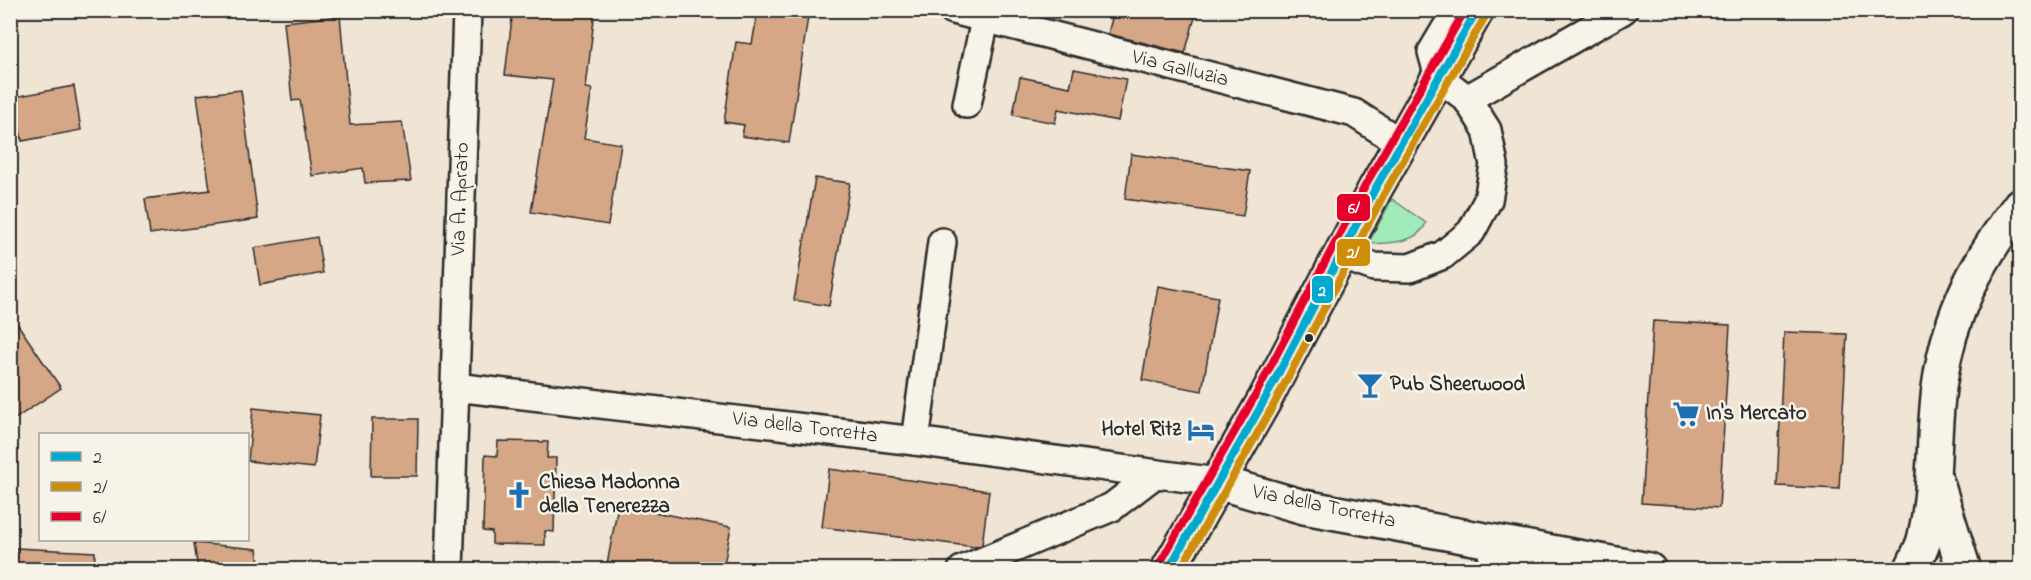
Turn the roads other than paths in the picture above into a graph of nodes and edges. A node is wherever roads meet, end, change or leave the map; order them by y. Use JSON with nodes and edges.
{"nodes":[{"id":1,"x":467,"y":10,"type":"edge"},
{"id":2,"x":953,"y":10,"type":"edge"},
{"id":3,"x":1457,"y":10,"type":"edge"},
{"id":4,"x":1477,"y":10,"type":"edge"},
{"id":5,"x":1623,"y":10,"type":"edge"},
{"id":6,"x":985,"y":20,"type":"junction"},
{"id":7,"x":1439,"y":77,"type":"junction"},
{"id":8,"x":1467,"y":99,"type":"junction"},
{"id":9,"x":968,"y":104,"type":"dead end"},
{"id":10,"x":1401,"y":143,"type":"junction"},
{"id":11,"x":2020,"y":205,"type":"edge"},
{"id":12,"x":942,"y":242,"type":"dead end"},
{"id":13,"x":1340,"y":255,"type":"junction"},
{"id":14,"x":455,"y":387,"type":"junction"},
{"id":15,"x":915,"y":441,"type":"junction"},
{"id":16,"x":1934,"y":473,"type":"junction"},
{"id":17,"x":1155,"y":474,"type":"junction"},
{"id":18,"x":1217,"y":482,"type":"junction"},
{"id":19,"x":1492,"y":556,"type":"edge"},
{"id":20,"x":449,"y":570,"type":"edge"},
{"id":21,"x":962,"y":570,"type":"edge"},
{"id":22,"x":1168,"y":570,"type":"edge"},
{"id":23,"x":1650,"y":570,"type":"edge"},
{"id":24,"x":1911,"y":570,"type":"edge"},
{"id":25,"x":1964,"y":570,"type":"edge"}],
"edges":[{"from":1,"to":14,"type":"street","name":"Via A. Aprato"},
{"from":2,"to":6,"type":"street","name":"Via Galluzia"},
{"from":3,"to":7,"type":"street"},
{"from":4,"to":7,"type":"main road"},
{"from":5,"to":8,"type":"street"},
{"from":6,"to":9,"type":"street"},
{"from":6,"to":10,"type":"street","name":"Via Galluzia"},
{"from":7,"to":8,"type":"street"},
{"from":7,"to":10,"type":"main road"},
{"from":8,"to":13,"type":"street"},
{"from":10,"to":13,"type":"main road"},
{"from":11,"to":16,"type":"main road"},
{"from":12,"to":15,"type":"street"},
{"from":13,"to":18,"type":"main road"},
{"from":14,"to":15,"type":"street","name":"Via della Torretta"},
{"from":14,"to":20,"type":"street","name":"Via A. Aprato"},
{"from":15,"to":17,"type":"street","name":"Via della Torretta"},
{"from":16,"to":24,"type":"main road"},
{"from":16,"to":25,"type":"main road"},
{"from":17,"to":18,"type":"street","name":"Via della Torretta"},
{"from":17,"to":21,"type":"street"},
{"from":18,"to":19,"type":"main road","name":"Via della Torretta"},
{"from":18,"to":22,"type":"main road"},
{"from":19,"to":23,"type":"main road","name":"Via della Torretta"}]}
